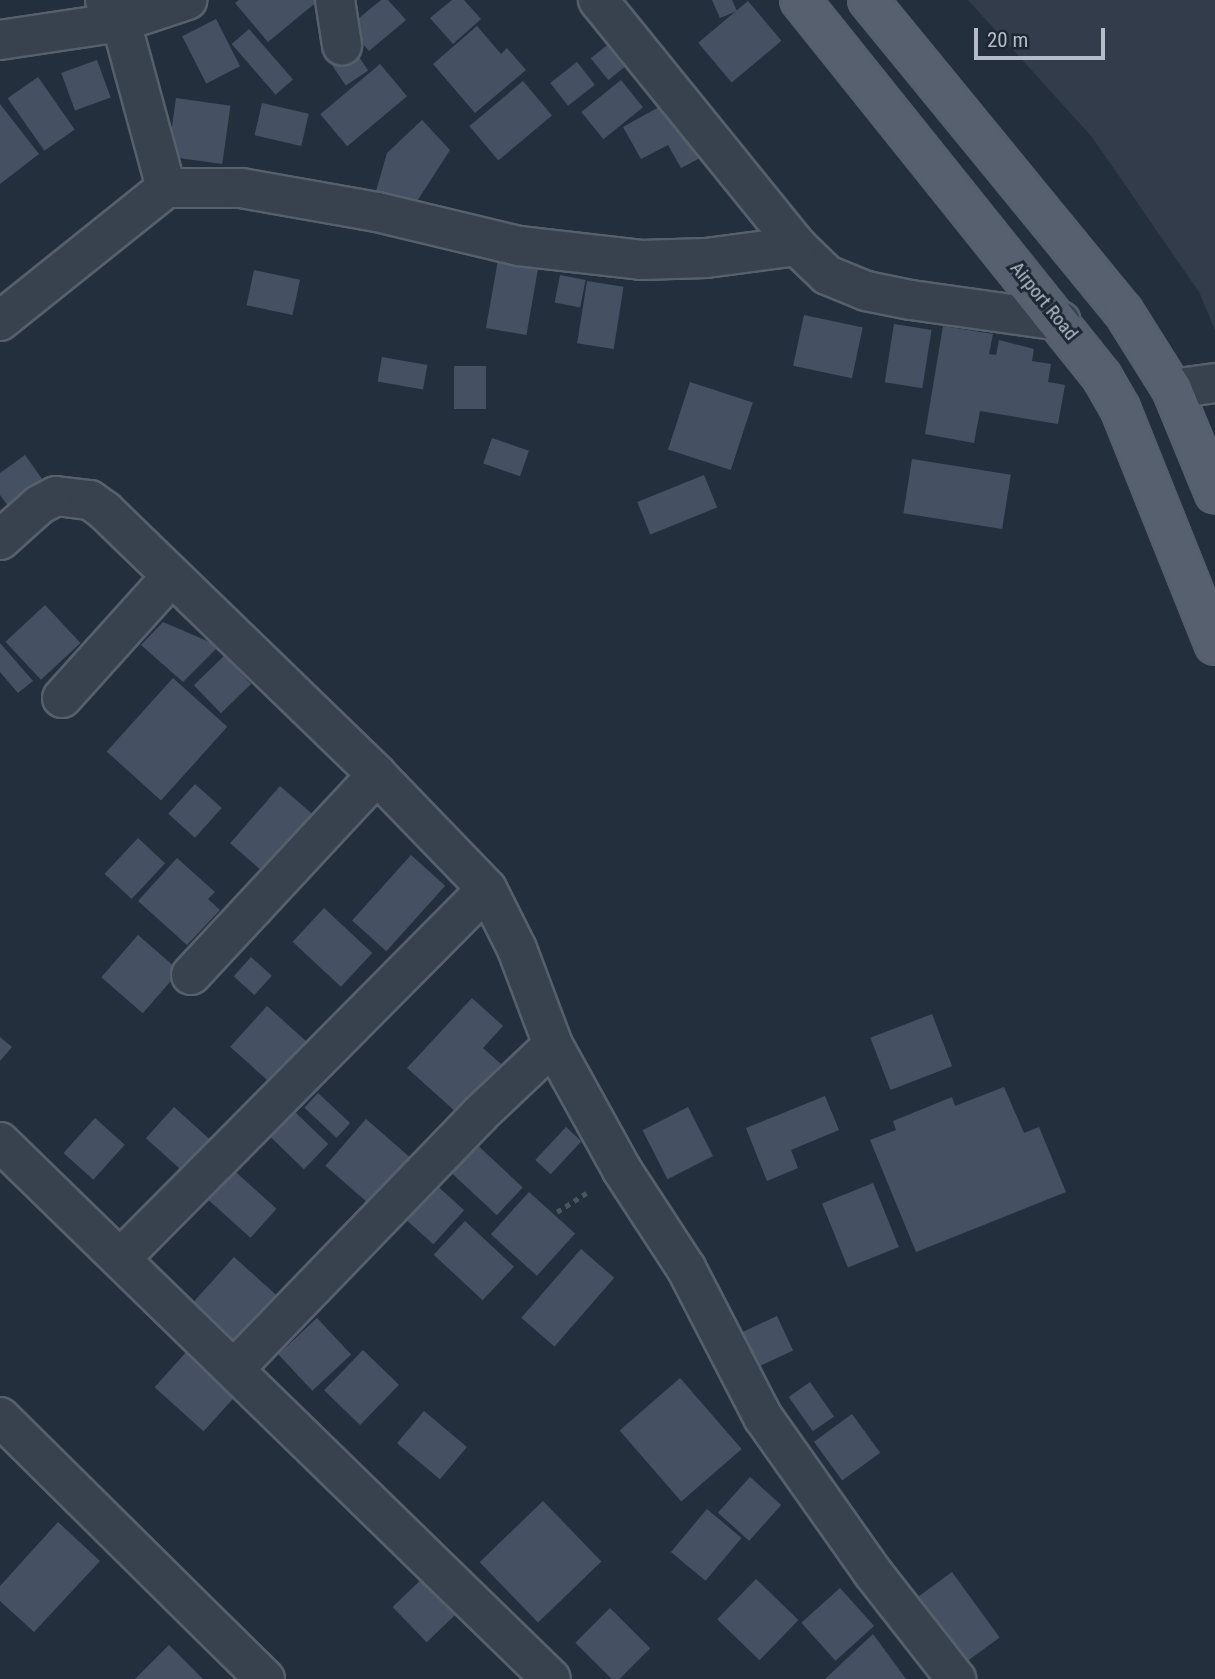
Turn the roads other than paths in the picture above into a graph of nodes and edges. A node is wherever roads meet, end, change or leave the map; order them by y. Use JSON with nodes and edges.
{"nodes":[{"id":1,"x":187,"y":0,"type":"edge"},
{"id":2,"x":335,"y":0,"type":"edge"},
{"id":3,"x":598,"y":0,"type":"edge"},
{"id":4,"x":869,"y":0,"type":"edge"},
{"id":5,"x":822,"y":8,"type":"edge"},
{"id":6,"x":113,"y":11,"type":"edge"},
{"id":7,"x":0,"y":40,"type":"edge"},
{"id":8,"x":342,"y":45,"type":"dead end"},
{"id":9,"x":166,"y":188,"type":"junction"},
{"id":10,"x":797,"y":246,"type":"junction"},
{"id":11,"x":1101,"y":285,"type":"junction"},
{"id":12,"x":0,"y":321,"type":"edge"},
{"id":13,"x":1061,"y":321,"type":"junction"},
{"id":14,"x":1215,"y":383,"type":"edge"},
{"id":15,"x":1172,"y":389,"type":"junction"},
{"id":16,"x":1215,"y":494,"type":"edge"},
{"id":17,"x":0,"y":540,"type":"edge"},
{"id":18,"x":172,"y":576,"type":"junction"},
{"id":19,"x":1215,"y":645,"type":"edge"},
{"id":20,"x":62,"y":698,"type":"dead end"},
{"id":21,"x":377,"y":775,"type":"junction"},
{"id":22,"x":487,"y":889,"type":"junction"},
{"id":23,"x":191,"y":975,"type":"dead end"},
{"id":24,"x":553,"y":1045,"type":"junction"},
{"id":25,"x":0,"y":1142,"type":"edge"},
{"id":26,"x":122,"y":1257,"type":"junction"},
{"id":27,"x":235,"y":1368,"type":"junction"},
{"id":28,"x":0,"y":1417,"type":"edge"},
{"id":29,"x":265,"y":1679,"type":"edge"},
{"id":30,"x":551,"y":1679,"type":"edge"},
{"id":31,"x":956,"y":1679,"type":"edge"}],
"edges":[{"from":1,"to":6,"type":"street"},
{"from":2,"to":8,"type":"street"},
{"from":3,"to":10,"type":"street"},
{"from":4,"to":11,"type":"main road"},
{"from":5,"to":13,"type":"main road","name":"Airport Road"},
{"from":6,"to":7,"type":"street"},
{"from":6,"to":9,"type":"street"},
{"from":9,"to":10,"type":"street"},
{"from":9,"to":12,"type":"street"},
{"from":10,"to":13,"type":"street"},
{"from":11,"to":13,"type":"main road"},
{"from":11,"to":15,"type":"main road"},
{"from":13,"to":19,"type":"main road","name":"Airport Road"},
{"from":14,"to":15,"type":"street"},
{"from":15,"to":16,"type":"main road"},
{"from":17,"to":18,"type":"street"},
{"from":18,"to":20,"type":"street"},
{"from":18,"to":21,"type":"street"},
{"from":21,"to":22,"type":"street"},
{"from":21,"to":23,"type":"street"},
{"from":22,"to":24,"type":"street"},
{"from":22,"to":26,"type":"street"},
{"from":24,"to":27,"type":"street"},
{"from":24,"to":31,"type":"street"},
{"from":25,"to":26,"type":"street"},
{"from":26,"to":27,"type":"street"},
{"from":27,"to":30,"type":"street"},
{"from":28,"to":29,"type":"street"}]}
